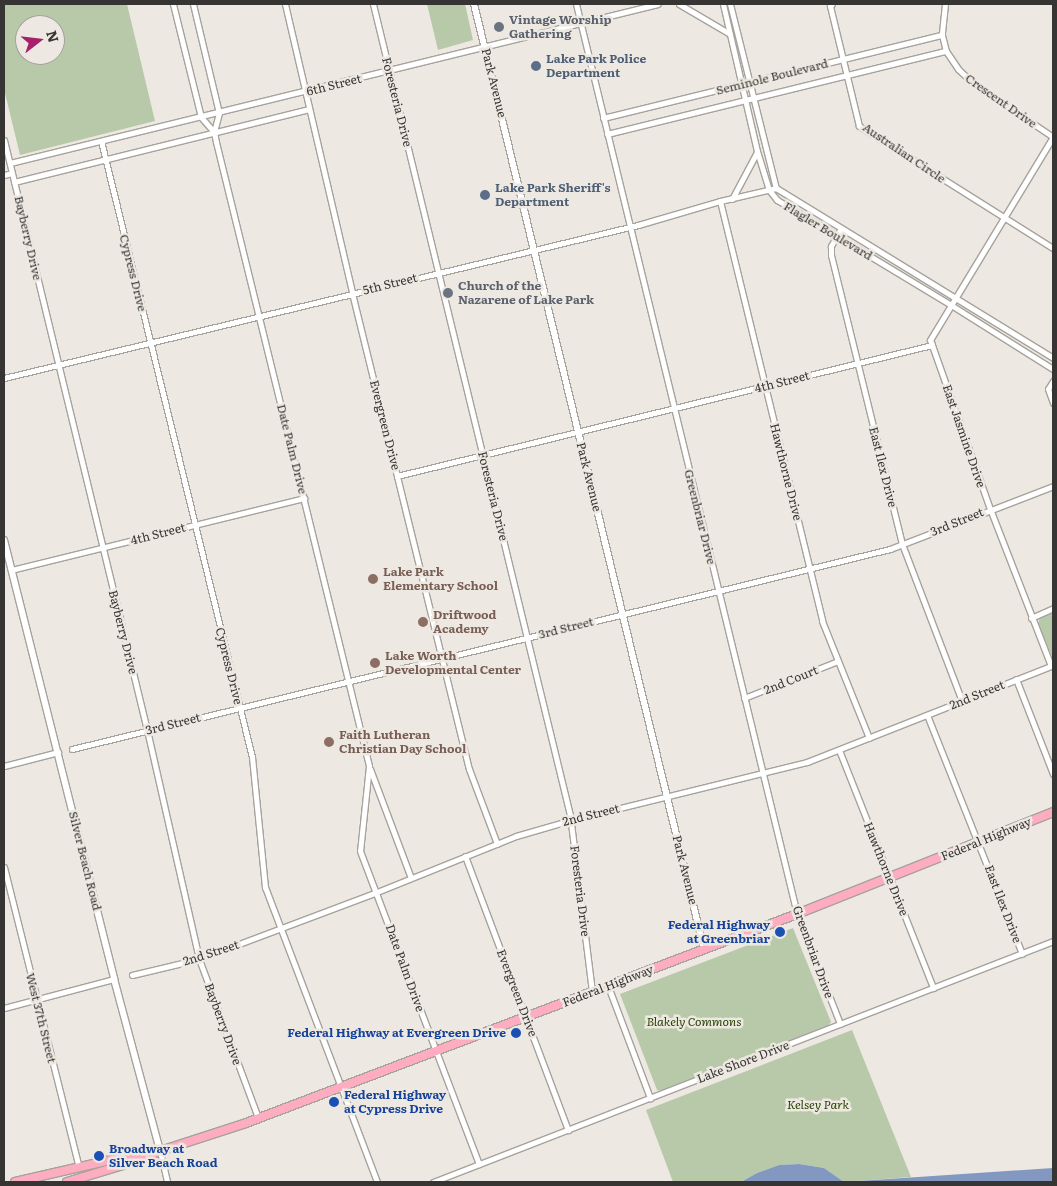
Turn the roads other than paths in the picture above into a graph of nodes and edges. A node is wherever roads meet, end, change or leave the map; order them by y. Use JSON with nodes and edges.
{"nodes":[{"id":1,"x":173,"y":4,"type":"edge"},
{"id":2,"x":194,"y":4,"type":"edge"},
{"id":3,"x":285,"y":4,"type":"edge"},
{"id":4,"x":373,"y":4,"type":"edge"},
{"id":5,"x":474,"y":4,"type":"edge"},
{"id":6,"x":576,"y":4,"type":"edge"},
{"id":7,"x":658,"y":4,"type":"edge"},
{"id":8,"x":679,"y":4,"type":"edge"},
{"id":9,"x":723,"y":4,"type":"edge"},
{"id":10,"x":730,"y":4,"type":"edge"},
{"id":11,"x":832,"y":4,"type":"edge"},
{"id":12,"x":945,"y":4,"type":"edge"},
{"id":13,"x":581,"y":23,"type":"junction"},
{"id":14,"x":730,"y":34,"type":"junction"},
{"id":15,"x":942,"y":36,"type":"junction"},
{"id":16,"x":485,"y":47,"type":"junction"},
{"id":17,"x":946,"y":51,"type":"junction"},
{"id":18,"x":843,"y":59,"type":"junction"},
{"id":19,"x":389,"y":71,"type":"junction"},
{"id":20,"x":848,"y":75,"type":"junction"},
{"id":21,"x":750,"y":82,"type":"junction"},
{"id":22,"x":743,"y":84,"type":"junction"},
{"id":23,"x":306,"y":92,"type":"junction"},
{"id":24,"x":753,"y":98,"type":"junction"},
{"id":25,"x":747,"y":100,"type":"junction"},
{"id":26,"x":310,"y":110,"type":"junction"},
{"id":27,"x":219,"y":113,"type":"junction"},
{"id":28,"x":201,"y":117,"type":"junction"},
{"id":29,"x":603,"y":118,"type":"junction"},
{"id":30,"x":214,"y":132,"type":"junction"},
{"id":31,"x":606,"y":134,"type":"junction"},
{"id":32,"x":1053,"y":137,"type":"edge"},
{"id":33,"x":4,"y":140,"type":"edge"},
{"id":34,"x":101,"y":142,"type":"junction"},
{"id":35,"x":758,"y":151,"type":"junction"},
{"id":36,"x":106,"y":160,"type":"junction"},
{"id":37,"x":10,"y":163,"type":"junction"},
{"id":38,"x":12,"y":174,"type":"junction"},
{"id":39,"x":4,"y":175,"type":"edge"},
{"id":40,"x":14,"y":182,"type":"junction"},
{"id":41,"x":776,"y":188,"type":"junction"},
{"id":42,"x":769,"y":190,"type":"junction"},
{"id":43,"x":732,"y":199,"type":"junction"},
{"id":44,"x":720,"y":201,"type":"junction"},
{"id":45,"x":1005,"y":219,"type":"junction"},
{"id":46,"x":629,"y":226,"type":"junction"},
{"id":47,"x":840,"y":228,"type":"junction"},
{"id":48,"x":836,"y":236,"type":"junction"},
{"id":49,"x":1053,"y":248,"type":"edge"},
{"id":50,"x":533,"y":250,"type":"junction"},
{"id":51,"x":438,"y":272,"type":"junction"},
{"id":52,"x":352,"y":293,"type":"junction"},
{"id":53,"x":956,"y":297,"type":"junction"},
{"id":54,"x":951,"y":304,"type":"junction"},
{"id":55,"x":260,"y":316,"type":"junction"},
{"id":56,"x":150,"y":342,"type":"junction"},
{"id":57,"x":932,"y":345,"type":"junction"},
{"id":58,"x":1053,"y":358,"type":"edge"},
{"id":59,"x":857,"y":363,"type":"junction"},
{"id":60,"x":58,"y":365,"type":"junction"},
{"id":61,"x":1053,"y":369,"type":"edge"},
{"id":62,"x":4,"y":378,"type":"edge"},
{"id":63,"x":1053,"y":381,"type":"edge"},
{"id":64,"x":765,"y":386,"type":"junction"},
{"id":65,"x":1053,"y":403,"type":"edge"},
{"id":66,"x":674,"y":408,"type":"junction"},
{"id":67,"x":578,"y":431,"type":"junction"},
{"id":68,"x":483,"y":455,"type":"junction"},
{"id":69,"x":397,"y":476,"type":"junction"},
{"id":70,"x":1053,"y":486,"type":"edge"},
{"id":71,"x":304,"y":498,"type":"junction"},
{"id":72,"x":990,"y":509,"type":"junction"},
{"id":73,"x":195,"y":525,"type":"junction"},
{"id":74,"x":4,"y":540,"type":"edge"},
{"id":75,"x":902,"y":544,"type":"junction"},
{"id":76,"x":102,"y":548,"type":"junction"},
{"id":77,"x":809,"y":568,"type":"junction"},
{"id":78,"x":11,"y":570,"type":"junction"},
{"id":79,"x":718,"y":591,"type":"junction"},
{"id":80,"x":1053,"y":608,"type":"edge"},
{"id":81,"x":622,"y":614,"type":"junction"},
{"id":82,"x":1031,"y":618,"type":"junction"},
{"id":83,"x":527,"y":637,"type":"junction"},
{"id":84,"x":441,"y":658,"type":"junction"},
{"id":85,"x":838,"y":661,"type":"junction"},
{"id":86,"x":1052,"y":665,"type":"edge"},
{"id":87,"x":1016,"y":679,"type":"junction"},
{"id":88,"x":349,"y":681,"type":"junction"},
{"id":89,"x":744,"y":698,"type":"junction"},
{"id":90,"x":962,"y":701,"type":"junction"},
{"id":91,"x":240,"y":707,"type":"junction"},
{"id":92,"x":927,"y":715,"type":"junction"},
{"id":93,"x":147,"y":730,"type":"junction"},
{"id":94,"x":869,"y":738,"type":"junction"},
{"id":95,"x":72,"y":749,"type":"dead end"},
{"id":96,"x":838,"y":750,"type":"junction"},
{"id":97,"x":58,"y":752,"type":"junction"},
{"id":98,"x":4,"y":766,"type":"edge"},
{"id":99,"x":369,"y":766,"type":"junction"},
{"id":100,"x":762,"y":773,"type":"junction"},
{"id":101,"x":1053,"y":774,"type":"edge"},
{"id":102,"x":667,"y":796,"type":"junction"},
{"id":103,"x":1053,"y":812,"type":"edge"},
{"id":104,"x":571,"y":820,"type":"junction"},
{"id":105,"x":978,"y":842,"type":"junction"},
{"id":106,"x":497,"y":844,"type":"junction"},
{"id":107,"x":465,"y":856,"type":"junction"},
{"id":108,"x":4,"y":867,"type":"edge"},
{"id":109,"x":411,"y":878,"type":"junction"},
{"id":110,"x":889,"y":878,"type":"junction"},
{"id":111,"x":377,"y":892,"type":"junction"},
{"id":112,"x":797,"y":914,"type":"junction"},
{"id":113,"x":281,"y":928,"type":"junction"},
{"id":114,"x":1053,"y":941,"type":"edge"},
{"id":115,"x":704,"y":950,"type":"junction"},
{"id":116,"x":1022,"y":954,"type":"junction"},
{"id":117,"x":199,"y":959,"type":"junction"},
{"id":118,"x":132,"y":975,"type":"dead end"},
{"id":119,"x":114,"y":979,"type":"junction"},
{"id":120,"x":608,"y":986,"type":"junction"},
{"id":121,"x":933,"y":988,"type":"junction"},
{"id":122,"x":592,"y":992,"type":"junction"},
{"id":123,"x":37,"y":1000,"type":"junction"},
{"id":124,"x":4,"y":1008,"type":"edge"},
{"id":125,"x":526,"y":1017,"type":"junction"},
{"id":126,"x":840,"y":1024,"type":"junction"},
{"id":127,"x":436,"y":1051,"type":"junction"},
{"id":128,"x":341,"y":1087,"type":"junction"},
{"id":129,"x":650,"y":1098,"type":"junction"},
{"id":130,"x":258,"y":1118,"type":"junction"},
{"id":131,"x":568,"y":1130,"type":"junction"},
{"id":132,"x":159,"y":1152,"type":"junction"},
{"id":133,"x":479,"y":1164,"type":"junction"},
{"id":134,"x":78,"y":1168,"type":"junction"},
{"id":135,"x":34,"y":1180,"type":"edge"},
{"id":136,"x":15,"y":1182,"type":"edge"},
{"id":137,"x":67,"y":1182,"type":"edge"},
{"id":138,"x":167,"y":1182,"type":"edge"},
{"id":139,"x":377,"y":1182,"type":"edge"},
{"id":140,"x":433,"y":1182,"type":"edge"}],
"edges":[{"from":1,"to":28,"type":"street","name":"Date Palm Drive"},
{"from":2,"to":27,"type":"street","name":"Date Palm Drive"},
{"from":3,"to":23,"type":"street","name":"Evergreen Drive"},
{"from":4,"to":19,"type":"street","name":"Foresteria Drive"},
{"from":5,"to":16,"type":"street","name":"Park Avenue"},
{"from":6,"to":13,"type":"street","name":"Greenbriar Drive"},
{"from":7,"to":13,"type":"street","name":"6th Street"},
{"from":8,"to":14,"type":"street"},
{"from":9,"to":14,"type":"street"},
{"from":10,"to":21,"type":"street","name":"Flagler Boulevard"},
{"from":11,"to":18,"type":"street","name":"Australian Circle"},
{"from":12,"to":15,"type":"street","name":"Crescent Drive"},
{"from":13,"to":16,"type":"street","name":"6th Street"},
{"from":13,"to":29,"type":"street","name":"Greenbriar Drive"},
{"from":14,"to":22,"type":"street"},
{"from":15,"to":17,"type":"street","name":"Crescent Drive"},
{"from":15,"to":18,"type":"street","name":"Seminole Boulevard"},
{"from":16,"to":19,"type":"street","name":"6th Street"},
{"from":16,"to":50,"type":"street","name":"Park Avenue"},
{"from":17,"to":20,"type":"street","name":"Seminole Boulevard"},
{"from":17,"to":32,"type":"street","name":"Crescent Drive"},
{"from":18,"to":20,"type":"street","name":"Australian Circle"},
{"from":18,"to":21,"type":"street","name":"Seminole Boulevard"},
{"from":19,"to":23,"type":"street","name":"6th Street"},
{"from":19,"to":51,"type":"street","name":"Foresteria Drive"},
{"from":20,"to":24,"type":"street","name":"Seminole Boulevard"},
{"from":20,"to":45,"type":"street","name":"Australian Circle"},
{"from":21,"to":22,"type":"street","name":"Seminole Boulevard"},
{"from":21,"to":24,"type":"street","name":"Flagler Boulevard"},
{"from":22,"to":25,"type":"street"},
{"from":22,"to":29,"type":"street","name":"Seminole Boulevard"},
{"from":23,"to":26,"type":"street","name":"Evergreen Drive"},
{"from":23,"to":27,"type":"street","name":"6th Street"},
{"from":24,"to":25,"type":"street","name":"Seminole Boulevard"},
{"from":24,"to":41,"type":"street","name":"Flagler Boulevard"},
{"from":25,"to":31,"type":"street","name":"Seminole Boulevard"},
{"from":25,"to":35,"type":"street"},
{"from":26,"to":30,"type":"street","name":"6th Street"},
{"from":26,"to":52,"type":"street","name":"Evergreen Drive"},
{"from":27,"to":28,"type":"street","name":"6th Street"},
{"from":27,"to":30,"type":"street","name":"Date Palm Drive"},
{"from":28,"to":30,"type":"street","name":"Date Palm Drive"},
{"from":28,"to":34,"type":"street","name":"6th Street"},
{"from":29,"to":31,"type":"street","name":"Greenbriar Drive"},
{"from":30,"to":36,"type":"street","name":"6th Street"},
{"from":30,"to":55,"type":"street","name":"Date Palm Drive"},
{"from":31,"to":46,"type":"street","name":"Greenbriar Drive"},
{"from":32,"to":45,"type":"street"},
{"from":33,"to":37,"type":"street","name":"Bayberry Drive"},
{"from":34,"to":36,"type":"street","name":"Cypress Drive"},
{"from":34,"to":37,"type":"street","name":"6th Street"},
{"from":35,"to":42,"type":"street"},
{"from":35,"to":43,"type":"street"},
{"from":36,"to":40,"type":"street","name":"6th Street"},
{"from":36,"to":56,"type":"street","name":"Cypress Drive"},
{"from":37,"to":38,"type":"street","name":"Bayberry Drive"},
{"from":38,"to":39,"type":"street"},
{"from":38,"to":40,"type":"street","name":"Bayberry Drive"},
{"from":40,"to":60,"type":"street","name":"Bayberry Drive"},
{"from":41,"to":42,"type":"street","name":"5th Street"},
{"from":41,"to":47,"type":"street","name":"Flagler Boulevard"},
{"from":42,"to":43,"type":"street","name":"5th Street"},
{"from":42,"to":48,"type":"street","name":"Flagler Boulevard"},
{"from":43,"to":44,"type":"street","name":"5th Street"},
{"from":44,"to":46,"type":"street","name":"5th Street"},
{"from":44,"to":64,"type":"street","name":"Hawthorne Drive"},
{"from":45,"to":49,"type":"street","name":"Australian Circle"},
{"from":45,"to":53,"type":"street"},
{"from":46,"to":50,"type":"street","name":"5th Street"},
{"from":46,"to":66,"type":"street","name":"Greenbriar Drive"},
{"from":47,"to":48,"type":"street","name":"East Ilex Drive"},
{"from":47,"to":53,"type":"street","name":"Flagler Boulevard"},
{"from":48,"to":54,"type":"street","name":"Flagler Boulevard"},
{"from":48,"to":59,"type":"street","name":"East Ilex Drive"},
{"from":50,"to":51,"type":"street","name":"5th Street"},
{"from":50,"to":67,"type":"street","name":"Park Avenue"},
{"from":51,"to":52,"type":"street","name":"5th Street"},
{"from":51,"to":68,"type":"street","name":"Foresteria Drive"},
{"from":52,"to":55,"type":"street","name":"5th Street"},
{"from":52,"to":69,"type":"street","name":"Evergreen Drive"},
{"from":53,"to":54,"type":"street"},
{"from":53,"to":58,"type":"street","name":"Flagler Boulevard"},
{"from":54,"to":57,"type":"street"},
{"from":54,"to":61,"type":"street","name":"Flagler Boulevard"},
{"from":55,"to":56,"type":"street","name":"5th Street"},
{"from":55,"to":71,"type":"street","name":"Date Palm Drive"},
{"from":56,"to":60,"type":"street","name":"5th Street"},
{"from":56,"to":73,"type":"street","name":"Cypress Drive"},
{"from":57,"to":59,"type":"street","name":"4th Street"},
{"from":57,"to":72,"type":"street","name":"East Jasmine Drive"},
{"from":59,"to":64,"type":"street","name":"4th Street"},
{"from":59,"to":75,"type":"street","name":"East Ilex Drive"},
{"from":60,"to":62,"type":"street","name":"5th Street"},
{"from":60,"to":76,"type":"street","name":"Bayberry Drive"},
{"from":63,"to":65,"type":"street"},
{"from":64,"to":66,"type":"street","name":"4th Street"},
{"from":64,"to":77,"type":"street","name":"Hawthorne Drive"},
{"from":66,"to":67,"type":"street","name":"4th Street"},
{"from":66,"to":79,"type":"street","name":"Greenbriar Drive"},
{"from":67,"to":68,"type":"street","name":"4th Street"},
{"from":67,"to":81,"type":"street","name":"Park Avenue"},
{"from":68,"to":69,"type":"street","name":"4th Street"},
{"from":68,"to":83,"type":"street","name":"Foresteria Drive"},
{"from":69,"to":84,"type":"street","name":"Evergreen Drive"},
{"from":70,"to":72,"type":"street","name":"3rd Street"},
{"from":71,"to":73,"type":"street","name":"4th Street"},
{"from":71,"to":88,"type":"street","name":"Date Palm Drive"},
{"from":72,"to":75,"type":"street","name":"3rd Street"},
{"from":72,"to":82,"type":"street","name":"East Jasmine Drive"},
{"from":73,"to":76,"type":"street","name":"4th Street"},
{"from":73,"to":91,"type":"street","name":"Cypress Drive"},
{"from":74,"to":78,"type":"street","name":"Silver Beach Road"},
{"from":75,"to":77,"type":"street","name":"3rd Street"},
{"from":75,"to":90,"type":"street","name":"East Ilex Drive"},
{"from":76,"to":78,"type":"street","name":"4th Street"},
{"from":76,"to":93,"type":"street","name":"Bayberry Drive"},
{"from":77,"to":79,"type":"street","name":"3rd Street"},
{"from":77,"to":85,"type":"street","name":"Hawthorne Drive"},
{"from":78,"to":97,"type":"street","name":"Silver Beach Road"},
{"from":79,"to":81,"type":"street","name":"3rd Street"},
{"from":79,"to":89,"type":"street","name":"Greenbriar Drive"},
{"from":80,"to":82,"type":"street"},
{"from":81,"to":83,"type":"street","name":"3rd Street"},
{"from":81,"to":102,"type":"street","name":"Park Avenue"},
{"from":82,"to":86,"type":"street","name":"East Jasmine Drive"},
{"from":83,"to":84,"type":"street","name":"3rd Street"},
{"from":83,"to":104,"type":"street","name":"Foresteria Drive"},
{"from":84,"to":88,"type":"street","name":"3rd Street"},
{"from":84,"to":106,"type":"street","name":"Evergreen Drive"},
{"from":85,"to":89,"type":"street","name":"2nd Court"},
{"from":85,"to":94,"type":"street","name":"Hawthorne Drive"},
{"from":86,"to":87,"type":"street","name":"2nd Street"},
{"from":87,"to":90,"type":"street","name":"2nd Street"},
{"from":87,"to":101,"type":"street"},
{"from":88,"to":91,"type":"street","name":"3rd Street"},
{"from":88,"to":99,"type":"street","name":"Date Palm Drive"},
{"from":89,"to":100,"type":"street","name":"Greenbriar Drive"},
{"from":90,"to":92,"type":"street","name":"2nd Street"},
{"from":91,"to":93,"type":"street","name":"3rd Street"},
{"from":91,"to":113,"type":"street","name":"Cypress Drive"},
{"from":92,"to":94,"type":"street","name":"2nd Street"},
{"from":92,"to":105,"type":"street","name":"East Ilex Drive"},
{"from":93,"to":95,"type":"street","name":"3rd Street"},
{"from":93,"to":117,"type":"street","name":"Bayberry Drive"},
{"from":94,"to":96,"type":"street","name":"2nd Street"},
{"from":96,"to":100,"type":"street","name":"2nd Street"},
{"from":96,"to":110,"type":"street","name":"Hawthorne Drive"},
{"from":97,"to":98,"type":"street"},
{"from":97,"to":119,"type":"street","name":"Silver Beach Road"},
{"from":99,"to":109,"type":"street","name":"Date Palm Drive"},
{"from":99,"to":111,"type":"street","name":"Date Palm Drive"},
{"from":100,"to":102,"type":"street","name":"2nd Street"},
{"from":100,"to":112,"type":"street","name":"Greenbriar Drive"},
{"from":102,"to":104,"type":"street","name":"2nd Street"},
{"from":102,"to":115,"type":"street","name":"Park Avenue"},
{"from":103,"to":105,"type":"main road","name":"Federal Highway"},
{"from":104,"to":106,"type":"street","name":"2nd Street"},
{"from":104,"to":122,"type":"street","name":"Foresteria Drive"},
{"from":105,"to":110,"type":"main road","name":"Federal Highway"},
{"from":105,"to":116,"type":"street","name":"East Ilex Drive"},
{"from":106,"to":107,"type":"street","name":"2nd Street"},
{"from":107,"to":109,"type":"street","name":"2nd Street"},
{"from":107,"to":125,"type":"street","name":"Evergreen Drive"},
{"from":108,"to":123,"type":"street","name":"West 37th Street"},
{"from":109,"to":111,"type":"street","name":"2nd Street"},
{"from":110,"to":112,"type":"main road","name":"Federal Highway"},
{"from":110,"to":121,"type":"street","name":"Hawthorne Drive"},
{"from":111,"to":113,"type":"street","name":"2nd Street"},
{"from":111,"to":127,"type":"street","name":"Date Palm Drive"},
{"from":112,"to":115,"type":"main road","name":"Federal Highway"},
{"from":112,"to":126,"type":"street","name":"Greenbriar Drive"},
{"from":113,"to":117,"type":"street","name":"2nd Street"},
{"from":113,"to":128,"type":"street","name":"Cypress Drive"},
{"from":114,"to":116,"type":"street","name":"Lake Shore Drive"},
{"from":115,"to":120,"type":"main road","name":"Federal Highway"},
{"from":116,"to":121,"type":"street","name":"Lake Shore Drive"},
{"from":117,"to":118,"type":"street","name":"2nd Street"},
{"from":117,"to":130,"type":"street","name":"Bayberry Drive"},
{"from":119,"to":123,"type":"street"},
{"from":119,"to":132,"type":"street","name":"Silver Beach Road"},
{"from":120,"to":122,"type":"main road","name":"Federal Highway"},
{"from":120,"to":129,"type":"street"},
{"from":121,"to":126,"type":"street","name":"Lake Shore Drive"},
{"from":122,"to":125,"type":"main road","name":"Federal Highway"},
{"from":123,"to":124,"type":"street"},
{"from":123,"to":134,"type":"street","name":"West 37th Street"},
{"from":125,"to":127,"type":"main road","name":"Federal Highway"},
{"from":125,"to":131,"type":"street","name":"Evergreen Drive"},
{"from":126,"to":129,"type":"street","name":"Lake Shore Drive"},
{"from":127,"to":128,"type":"main road","name":"Federal Highway"},
{"from":127,"to":133,"type":"street","name":"Date Palm Drive"},
{"from":128,"to":130,"type":"main road","name":"Federal Highway"},
{"from":128,"to":139,"type":"street","name":"Cypress Drive"},
{"from":129,"to":131,"type":"street","name":"Lake Shore Drive"},
{"from":130,"to":132,"type":"main road","name":"Federal Highway"},
{"from":131,"to":133,"type":"street","name":"Lake Shore Drive"},
{"from":132,"to":134,"type":"main road"},
{"from":132,"to":137,"type":"main road"},
{"from":132,"to":138,"type":"street","name":"Silver Beach Road"},
{"from":133,"to":140,"type":"street","name":"Lake Shore Drive"},
{"from":134,"to":135,"type":"main road"},
{"from":135,"to":136,"type":"main road"}]}
